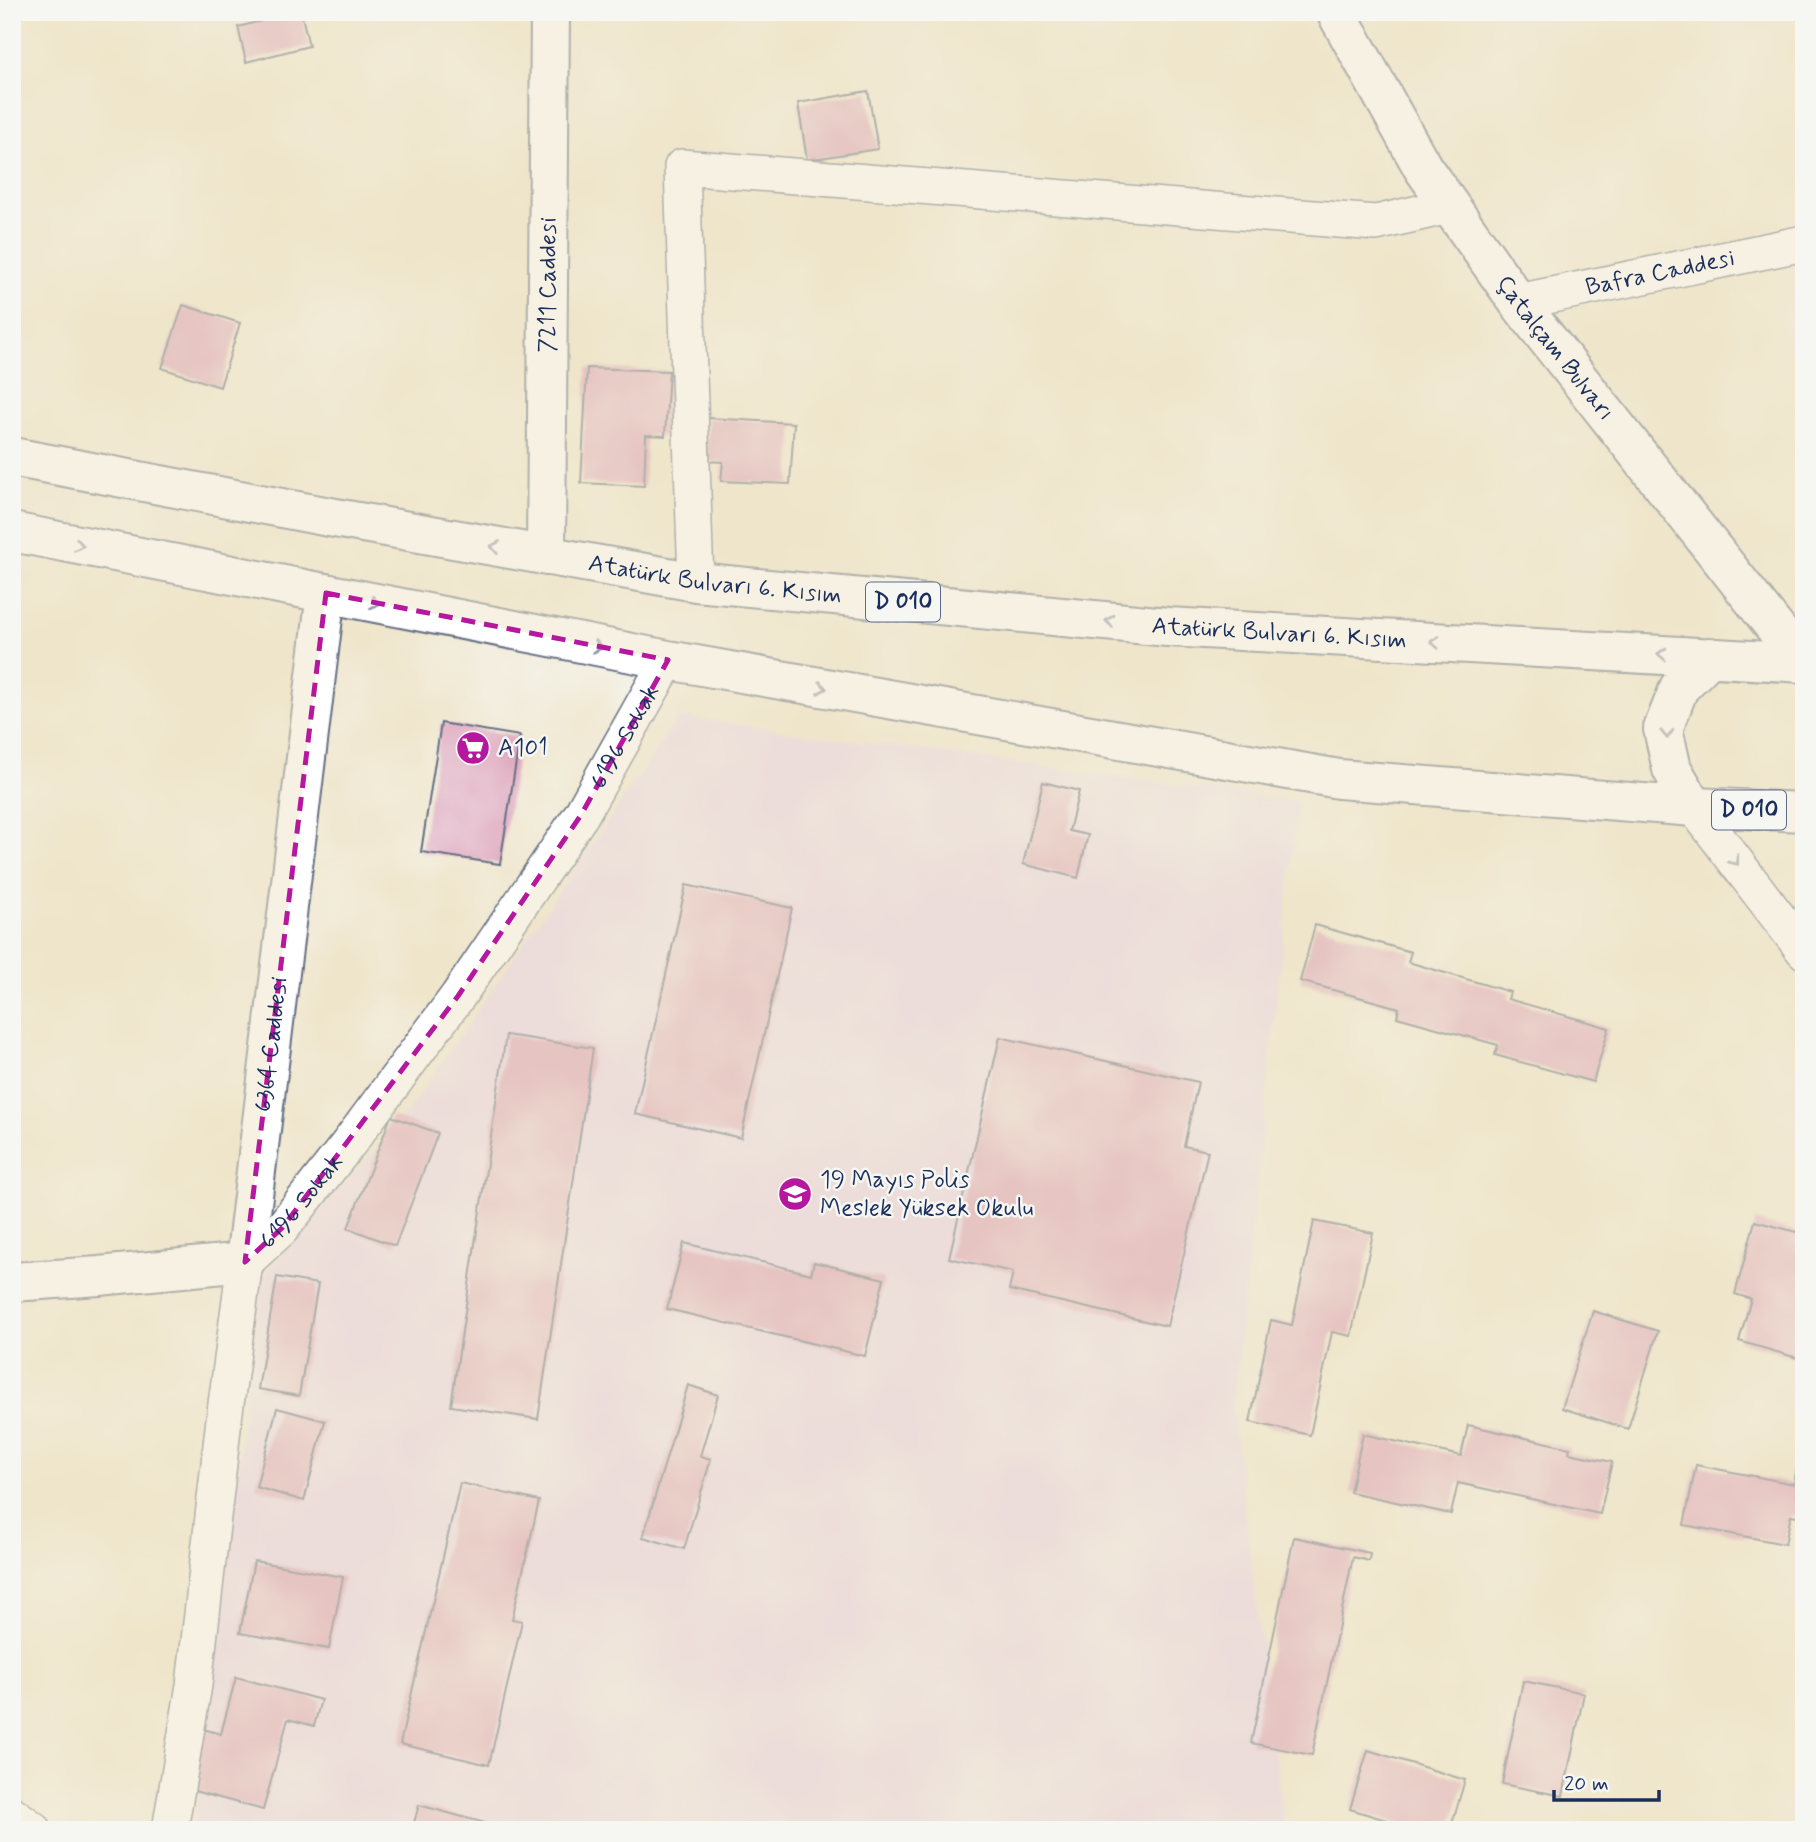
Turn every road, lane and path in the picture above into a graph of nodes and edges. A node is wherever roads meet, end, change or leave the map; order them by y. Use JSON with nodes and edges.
{"nodes":[{"id":1,"x":550,"y":12,"type":"edge"},
{"id":2,"x":1336,"y":12,"type":"edge"},
{"id":3,"x":1450,"y":206,"type":"junction"},
{"id":4,"x":1804,"y":243,"type":"edge"},
{"id":5,"x":1518,"y":302,"type":"junction"},
{"id":6,"x":12,"y":457,"type":"edge"},
{"id":7,"x":12,"y":532,"type":"edge"},
{"id":8,"x":546,"y":556,"type":"junction"},
{"id":9,"x":696,"y":582,"type":"junction"},
{"id":10,"x":326,"y":593,"type":"junction"},
{"id":11,"x":1710,"y":657,"type":"junction"},
{"id":12,"x":668,"y":660,"type":"junction"},
{"id":13,"x":1804,"y":663,"type":"edge"},
{"id":14,"x":1693,"y":807,"type":"junction"},
{"id":15,"x":1804,"y":812,"type":"edge"},
{"id":16,"x":1804,"y":951,"type":"edge"},
{"id":17,"x":245,"y":1262,"type":"junction"},
{"id":18,"x":12,"y":1282,"type":"edge"},
{"id":19,"x":12,"y":1814,"type":"edge"},
{"id":20,"x":34,"y":1830,"type":"edge"},
{"id":21,"x":170,"y":1830,"type":"edge"}],
"edges":[{"from":1,"to":8,"type":"main road","name":"7211 Caddesi"},
{"from":2,"to":3,"type":"main road","name":"Çatalçam Bulvarı"},
{"from":3,"to":5,"type":"main road","name":"Çatalçam Bulvarı"},
{"from":3,"to":9,"type":"street"},
{"from":4,"to":5,"type":"street","name":"Bafra Caddesi"},
{"from":5,"to":13,"type":"main road","name":"Çatalçam Bulvarı"},
{"from":8,"to":6,"type":"main road","name":"Atatürk Bulvarı 6. Kısım","number":"D 010","one_way":true},
{"from":7,"to":10,"type":"main road","number":"D 010","one_way":true},
{"from":8,"to":9,"type":"main road","name":"Atatürk Bulvarı 6. Kısım","number":"D 010"},
{"from":11,"to":9,"type":"main road","name":"Atatürk Bulvarı 6. Kısım","number":"D 010","one_way":true},
{"from":10,"to":12,"type":"main road","number":"D 010","one_way":true},
{"from":10,"to":17,"type":"main road","name":"6364 Caddesi"},
{"from":11,"to":13,"type":"main road","name":"Atatürk Bulvarı 6. Kısım","number":"D 010"},
{"from":11,"to":14,"type":"main road","one_way":true},
{"from":12,"to":14,"type":"main road","number":"D 010","one_way":true},
{"from":12,"to":17,"type":"street","name":"6196 Sokak"},
{"from":14,"to":15,"type":"main road","number":"D 010"},
{"from":14,"to":16,"type":"street","one_way":true},
{"from":17,"to":18,"type":"main road"},
{"from":17,"to":21,"type":"street","name":"6196 Sokak"},
{"from":19,"to":20,"type":"street"}]}
